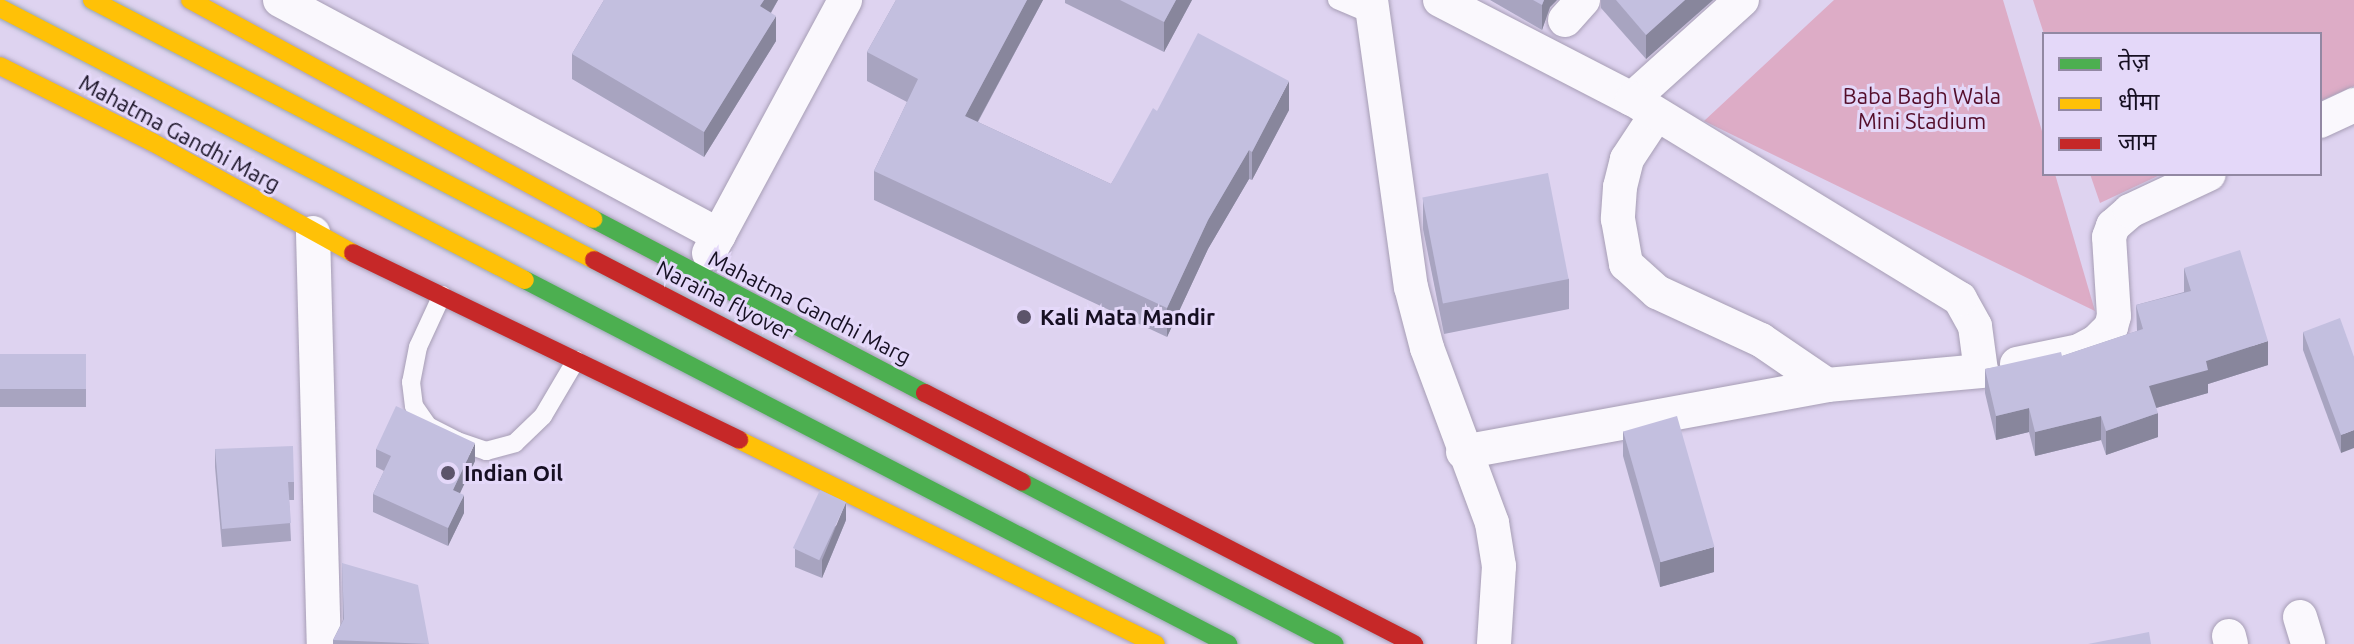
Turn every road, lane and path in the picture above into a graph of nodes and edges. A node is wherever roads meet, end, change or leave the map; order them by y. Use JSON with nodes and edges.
{"nodes":[{"id":1,"x":92,"y":0,"type":"edge"},
{"id":2,"x":190,"y":0,"type":"edge"},
{"id":3,"x":280,"y":0,"type":"edge"},
{"id":4,"x":845,"y":0,"type":"edge"},
{"id":5,"x":1337,"y":0,"type":"edge"},
{"id":6,"x":1442,"y":0,"type":"edge"},
{"id":7,"x":1742,"y":0,"type":"edge"},
{"id":8,"x":0,"y":8,"type":"edge"},
{"id":9,"x":1372,"y":8,"type":"edge"},
{"id":10,"x":0,"y":66,"type":"edge"},
{"id":11,"x":2354,"y":105,"type":"edge"},
{"id":12,"x":1644,"y":107,"type":"junction"},
{"id":13,"x":2322,"y":120,"type":"edge"},
{"id":14,"x":2205,"y":176,"type":"edge"},
{"id":15,"x":313,"y":233,"type":"junction"},
{"id":16,"x":719,"y":235,"type":"junction"},
{"id":17,"x":697,"y":276,"type":"junction"},
{"id":18,"x":442,"y":295,"type":"junction"},
{"id":19,"x":576,"y":360,"type":"junction"},
{"id":20,"x":1981,"y":371,"type":"junction"},
{"id":21,"x":1827,"y":385,"type":"junction"},
{"id":22,"x":1463,"y":452,"type":"junction"},
{"id":23,"x":1070,"y":468,"type":"junction"},
{"id":24,"x":1023,"y":576,"type":"junction"},
{"id":25,"x":324,"y":644,"type":"edge"},
{"id":26,"x":1156,"y":644,"type":"edge"},
{"id":27,"x":1228,"y":644,"type":"edge"},
{"id":28,"x":1335,"y":644,"type":"edge"},
{"id":29,"x":1414,"y":644,"type":"edge"},
{"id":30,"x":1494,"y":644,"type":"edge"}],
"edges":[{"from":1,"to":28,"type":"main road","name":"Naraina flyover","bridge":true},
{"from":2,"to":17,"type":"main road","name":"Mahatma Gandhi Marg"},
{"from":3,"to":16,"type":"street"},
{"from":4,"to":16,"type":"street"},
{"from":5,"to":9,"type":"lane"},
{"from":6,"to":12,"type":"street"},
{"from":7,"to":12,"type":"street"},
{"from":8,"to":27,"type":"main road","bridge":true},
{"from":9,"to":22,"type":"street"},
{"from":10,"to":15,"type":"main road","name":"Mahatma Gandhi Marg"},
{"from":11,"to":13,"type":"street"},
{"from":12,"to":20,"type":"street"},
{"from":12,"to":21,"type":"street"},
{"from":14,"to":20,"type":"street"},
{"from":15,"to":18,"type":"main road","name":"Mahatma Gandhi Marg"},
{"from":15,"to":25,"type":"street"},
{"from":16,"to":17,"type":"street"},
{"from":17,"to":23,"type":"main road","name":"Mahatma Gandhi Marg"},
{"from":18,"to":19,"type":"main road","name":"Mahatma Gandhi Marg"},
{"from":18,"to":19,"type":"lane"},
{"from":19,"to":24,"type":"main road","name":"Mahatma Gandhi Marg"},
{"from":20,"to":21,"type":"street"},
{"from":21,"to":22,"type":"street"},
{"from":22,"to":30,"type":"street"},
{"from":23,"to":24,"type":"main road"},
{"from":23,"to":29,"type":"main road","name":"Mahatma Gandhi Marg"},
{"from":24,"to":26,"type":"main road","name":"Mahatma Gandhi Marg"}]}
